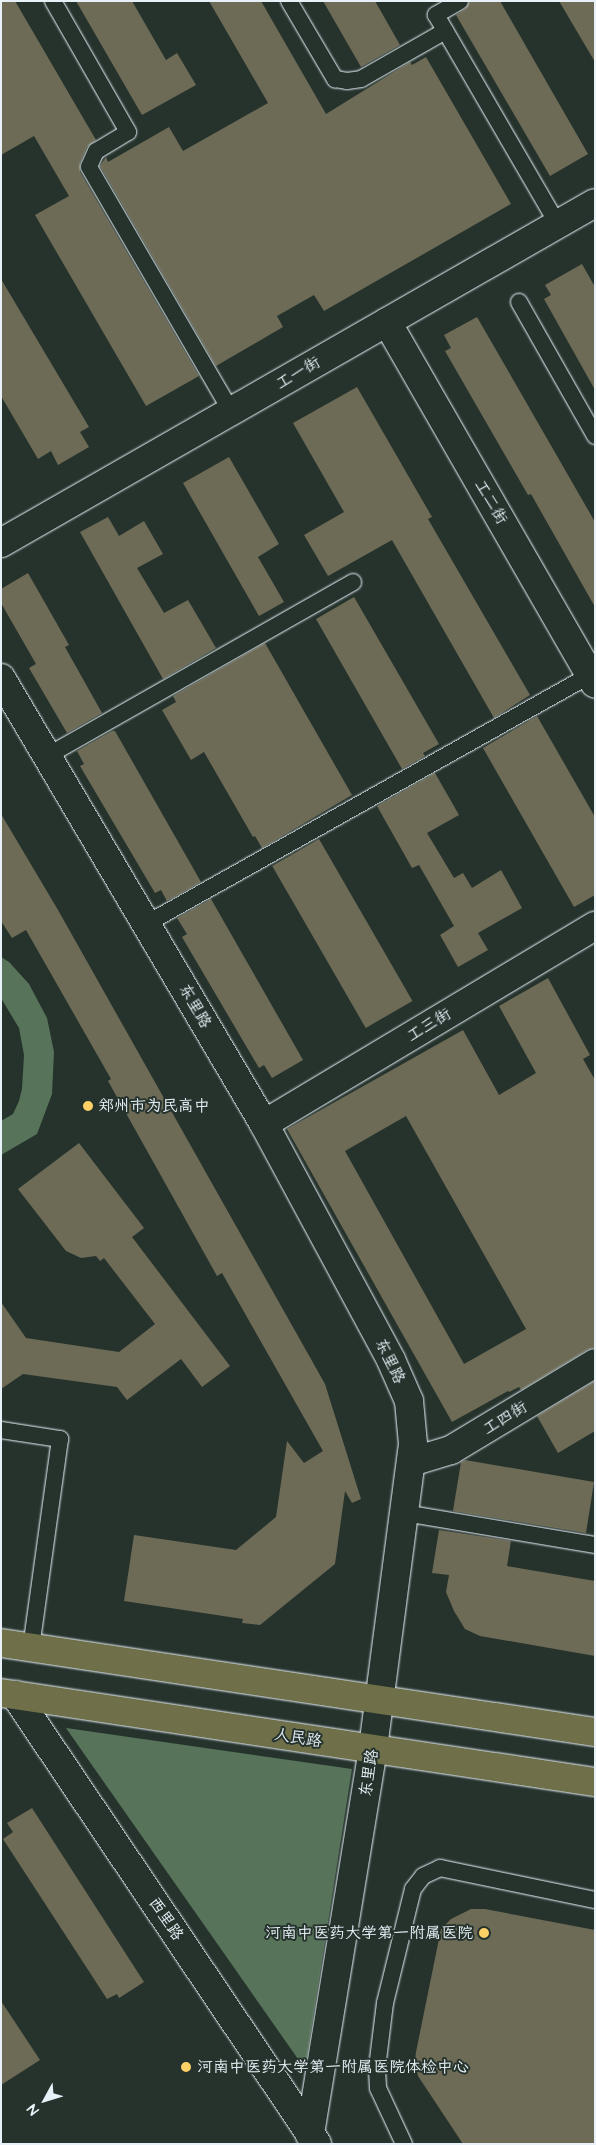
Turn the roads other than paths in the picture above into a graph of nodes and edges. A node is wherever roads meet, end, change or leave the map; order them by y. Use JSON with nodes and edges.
{"nodes":[{"id":1,"x":53,"y":1,"type":"edge"},
{"id":2,"x":289,"y":1,"type":"edge"},
{"id":3,"x":460,"y":1,"type":"edge"},
{"id":4,"x":445,"y":30,"type":"junction"},
{"id":5,"x":595,"y":204,"type":"edge"},
{"id":6,"x":558,"y":225,"type":"junction"},
{"id":7,"x":519,"y":302,"type":"dead end"},
{"id":8,"x":387,"y":322,"type":"junction"},
{"id":9,"x":232,"y":412,"type":"junction"},
{"id":10,"x":595,"y":436,"type":"edge"},
{"id":11,"x":1,"y":543,"type":"edge"},
{"id":12,"x":353,"y":582,"type":"dead end"},
{"id":13,"x":1,"y":678,"type":"edge"},
{"id":14,"x":592,"y":679,"type":"edge"},
{"id":15,"x":47,"y":756,"type":"junction"},
{"id":16,"x":146,"y":924,"type":"junction"},
{"id":17,"x":595,"y":926,"type":"edge"},
{"id":18,"x":264,"y":1124,"type":"junction"},
{"id":19,"x":595,"y":1364,"type":"edge"},
{"id":20,"x":1,"y":1430,"type":"edge"},
{"id":21,"x":410,"y":1462,"type":"junction"},
{"id":22,"x":404,"y":1513,"type":"junction"},
{"id":23,"x":595,"y":1545,"type":"edge"},
{"id":24,"x":1,"y":1643,"type":"edge"},
{"id":25,"x":31,"y":1647,"type":"junction"},
{"id":26,"x":8,"y":1694,"type":"edge"},
{"id":27,"x":379,"y":1699,"type":"junction"},
{"id":28,"x":595,"y":1732,"type":"edge"},
{"id":29,"x":373,"y":1749,"type":"junction"},
{"id":30,"x":595,"y":1782,"type":"edge"},
{"id":31,"x":595,"y":1900,"type":"edge"},
{"id":32,"x":314,"y":2139,"type":"edge"},
{"id":33,"x":404,"y":2144,"type":"edge"}],
"edges":[{"from":1,"to":9,"type":"lane"},
{"from":2,"to":4,"type":"lane"},
{"from":3,"to":4,"type":"lane"},
{"from":4,"to":6,"type":"lane"},
{"from":5,"to":6,"type":"street","name":"工一街"},
{"from":6,"to":8,"type":"street","name":"工一街"},
{"from":7,"to":10,"type":"lane"},
{"from":8,"to":9,"type":"street","name":"工一街"},
{"from":8,"to":14,"type":"street","name":"工二街"},
{"from":9,"to":11,"type":"street","name":"工一街"},
{"from":12,"to":15,"type":"lane"},
{"from":13,"to":15,"type":"street","name":"东里路"},
{"from":14,"to":16,"type":"lane"},
{"from":15,"to":16,"type":"street","name":"东里路"},
{"from":16,"to":18,"type":"street","name":"东里路"},
{"from":17,"to":18,"type":"street","name":"工三街"},
{"from":18,"to":21,"type":"street","name":"东里路"},
{"from":19,"to":21,"type":"street","name":"工四街"},
{"from":20,"to":25,"type":"lane"},
{"from":21,"to":22,"type":"street","name":"东里路"},
{"from":22,"to":23,"type":"lane"},
{"from":22,"to":27,"type":"street","name":"东里路"},
{"from":24,"to":25,"type":"main road"},
{"from":25,"to":27,"type":"main road"},
{"from":26,"to":29,"type":"main road","name":"人民路"},
{"from":26,"to":32,"type":"street","name":"西里路"},
{"from":27,"to":28,"type":"main road"},
{"from":27,"to":29,"type":"street","name":"东里路"},
{"from":29,"to":30,"type":"main road","name":"人民路"},
{"from":29,"to":32,"type":"street","name":"东里路"},
{"from":31,"to":33,"type":"lane"}]}
